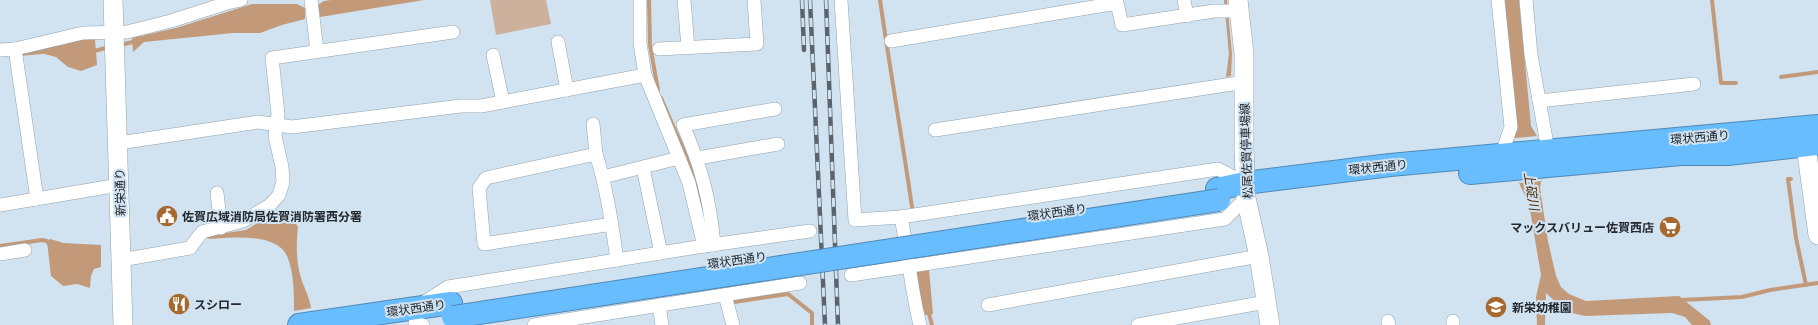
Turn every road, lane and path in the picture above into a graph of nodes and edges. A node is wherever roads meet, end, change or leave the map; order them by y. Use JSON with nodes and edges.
{"nodes":[{"id":1,"x":113,"y":0,"type":"edge"},
{"id":2,"x":241,"y":0,"type":"edge"},
{"id":3,"x":640,"y":0,"type":"edge"},
{"id":4,"x":684,"y":0,"type":"edge"},
{"id":5,"x":754,"y":0,"type":"edge"},
{"id":6,"x":840,"y":0,"type":"edge"},
{"id":7,"x":1184,"y":0,"type":"edge"},
{"id":8,"x":1498,"y":0,"type":"edge"},
{"id":9,"x":1526,"y":0,"type":"edge"},
{"id":10,"x":226,"y":1,"type":"edge"},
{"id":11,"x":311,"y":2,"type":"edge"},
{"id":12,"x":1233,"y":8,"type":"edge"},
{"id":13,"x":1187,"y":16,"type":"junction"},
{"id":14,"x":452,"y":32,"type":"dead end"},
{"id":15,"x":114,"y":35,"type":"junction"},
{"id":16,"x":891,"y":41,"type":"dead end"},
{"id":17,"x":558,"y":42,"type":"dead end"},
{"id":18,"x":688,"y":48,"type":"junction"},
{"id":19,"x":659,"y":49,"type":"dead end"},
{"id":20,"x":0,"y":50,"type":"edge"},
{"id":21,"x":317,"y":51,"type":"junction"},
{"id":22,"x":16,"y":54,"type":"junction"},
{"id":23,"x":493,"y":55,"type":"dead end"},
{"id":24,"x":645,"y":75,"type":"junction"},
{"id":25,"x":1245,"y":82,"type":"junction"},
{"id":26,"x":1694,"y":84,"type":"dead end"},
{"id":27,"x":567,"y":90,"type":"junction"},
{"id":28,"x":1539,"y":101,"type":"junction"},
{"id":29,"x":502,"y":102,"type":"junction"},
{"id":30,"x":775,"y":109,"type":"dead end"},
{"id":31,"x":593,"y":124,"type":"dead end"},
{"id":32,"x":277,"y":125,"type":"junction"},
{"id":33,"x":934,"y":130,"type":"dead end"},
{"id":34,"x":1811,"y":136,"type":"edge"},
{"id":35,"x":119,"y":143,"type":"junction"},
{"id":36,"x":778,"y":144,"type":"dead end"},
{"id":37,"x":596,"y":154,"type":"junction"},
{"id":38,"x":1542,"y":156,"type":"junction"},
{"id":39,"x":679,"y":158,"type":"junction"},
{"id":40,"x":698,"y":158,"type":"junction"},
{"id":41,"x":1512,"y":159,"type":"junction"},
{"id":42,"x":642,"y":168,"type":"junction"},
{"id":43,"x":604,"y":177,"type":"junction"},
{"id":44,"x":119,"y":185,"type":"junction"},
{"id":45,"x":1245,"y":190,"type":"junction"},
{"id":46,"x":217,"y":193,"type":"dead end"},
{"id":47,"x":37,"y":199,"type":"junction"},
{"id":48,"x":0,"y":205,"type":"edge"},
{"id":49,"x":901,"y":217,"type":"junction"},
{"id":50,"x":612,"y":224,"type":"junction"},
{"id":51,"x":221,"y":228,"type":"junction"},
{"id":52,"x":810,"y":231,"type":"dead end"},
{"id":53,"x":1818,"y":235,"type":"edge"},
{"id":54,"x":709,"y":245,"type":"junction"},
{"id":55,"x":25,"y":250,"type":"dead end"},
{"id":56,"x":661,"y":253,"type":"junction"},
{"id":57,"x":0,"y":254,"type":"edge"},
{"id":58,"x":1259,"y":256,"type":"junction"},
{"id":59,"x":121,"y":260,"type":"junction"},
{"id":60,"x":617,"y":260,"type":"junction"},
{"id":61,"x":910,"y":267,"type":"junction"},
{"id":62,"x":851,"y":275,"type":"dead end"},
{"id":63,"x":800,"y":283,"type":"dead end"},
{"id":64,"x":725,"y":294,"type":"junction"},
{"id":65,"x":1266,"y":302,"type":"junction"},
{"id":66,"x":659,"y":305,"type":"junction"},
{"id":67,"x":988,"y":305,"type":"dead end"},
{"id":68,"x":414,"y":320,"type":"edge"},
{"id":69,"x":309,"y":324,"type":"edge"},
{"id":70,"x":123,"y":325,"type":"edge"},
{"id":71,"x":534,"y":325,"type":"edge"},
{"id":72,"x":539,"y":325,"type":"edge"},
{"id":73,"x":662,"y":325,"type":"edge"},
{"id":74,"x":733,"y":325,"type":"edge"},
{"id":75,"x":920,"y":325,"type":"edge"},
{"id":76,"x":1138,"y":325,"type":"edge"},
{"id":77,"x":1270,"y":325,"type":"edge"}],
"edges":[{"from":1,"to":15,"type":"street"},
{"from":2,"to":10,"type":"street"},
{"from":3,"to":24,"type":"street"},
{"from":4,"to":18,"type":"street"},
{"from":5,"to":18,"type":"street"},
{"from":6,"to":49,"type":"street"},
{"from":7,"to":13,"type":"street"},
{"from":8,"to":41,"type":"street"},
{"from":9,"to":28,"type":"street"},
{"from":10,"to":15,"type":"street"},
{"from":11,"to":21,"type":"street"},
{"from":12,"to":13,"type":"street"},
{"from":12,"to":25,"type":"street","name":"松尾佐賀停車場線"},
{"from":13,"to":16,"type":"street"},
{"from":14,"to":21,"type":"street"},
{"from":15,"to":22,"type":"street"},
{"from":15,"to":35,"type":"street","name":"新栄通り"},
{"from":17,"to":27,"type":"street"},
{"from":18,"to":19,"type":"street"},
{"from":20,"to":22,"type":"street"},
{"from":21,"to":32,"type":"street"},
{"from":22,"to":47,"type":"street"},
{"from":23,"to":29,"type":"street"},
{"from":24,"to":27,"type":"street"},
{"from":24,"to":39,"type":"street"},
{"from":25,"to":33,"type":"street"},
{"from":25,"to":45,"type":"street","name":"松尾佐賀停車場線"},
{"from":26,"to":28,"type":"street"},
{"from":27,"to":29,"type":"street"},
{"from":28,"to":38,"type":"street"},
{"from":29,"to":32,"type":"street"},
{"from":30,"to":40,"type":"street"},
{"from":31,"to":37,"type":"street"},
{"from":32,"to":35,"type":"street"},
{"from":32,"to":51,"type":"street"},
{"from":34,"to":38,"type":"highway","name":"環状西通り"},
{"from":34,"to":53,"type":"street"},
{"from":35,"to":44,"type":"street","name":"新栄通り"},
{"from":36,"to":40,"type":"street"},
{"from":37,"to":43,"type":"street"},
{"from":37,"to":50,"type":"street"},
{"from":38,"to":41,"type":"highway","name":"環状西通り"},
{"from":39,"to":42,"type":"street"},
{"from":39,"to":54,"type":"street"},
{"from":40,"to":54,"type":"street"},
{"from":41,"to":45,"type":"highway","name":"環状西通り"},
{"from":42,"to":43,"type":"street"},
{"from":42,"to":56,"type":"street"},
{"from":43,"to":50,"type":"street"},
{"from":44,"to":47,"type":"street"},
{"from":44,"to":59,"type":"street","name":"新栄通り"},
{"from":45,"to":49,"type":"street"},
{"from":45,"to":58,"type":"street","name":"松尾佐賀停車場線"},
{"from":45,"to":61,"type":"street"},
{"from":45,"to":68,"type":"highway","name":"環状西通り","bridge":true},
{"from":46,"to":51,"type":"street"},
{"from":47,"to":48,"type":"street"},
{"from":49,"to":61,"type":"street"},
{"from":50,"to":60,"type":"street"},
{"from":51,"to":59,"type":"street"},
{"from":52,"to":54,"type":"street"},
{"from":54,"to":56,"type":"street"},
{"from":55,"to":57,"type":"street"},
{"from":56,"to":60,"type":"street"},
{"from":58,"to":65,"type":"street","name":"松尾佐賀停車場線"},
{"from":58,"to":67,"type":"street"},
{"from":59,"to":70,"type":"street","name":"新栄通り"},
{"from":60,"to":68,"type":"street"},
{"from":61,"to":62,"type":"street"},
{"from":61,"to":75,"type":"street"},
{"from":63,"to":64,"type":"street"},
{"from":64,"to":66,"type":"street"},
{"from":64,"to":74,"type":"street"},
{"from":65,"to":76,"type":"street"},
{"from":65,"to":77,"type":"street","name":"松尾佐賀停車場線"},
{"from":66,"to":72,"type":"street"},
{"from":66,"to":73,"type":"street"},
{"from":68,"to":69,"type":"highway","name":"環状西通り"},
{"from":71,"to":72,"type":"street"}]}
